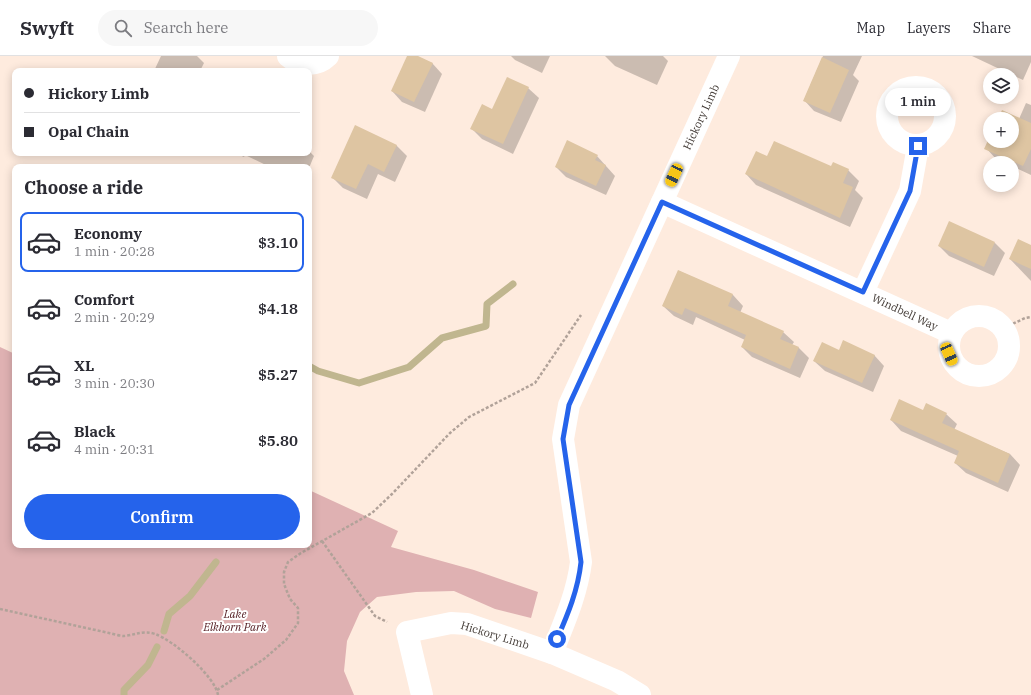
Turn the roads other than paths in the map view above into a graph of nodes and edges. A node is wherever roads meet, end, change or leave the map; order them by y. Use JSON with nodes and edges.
{"nodes":[{"id":1,"x":288,"y":56,"type":"edge"},
{"id":2,"x":328,"y":56,"type":"edge"},
{"id":3,"x":729,"y":56,"type":"edge"},
{"id":4,"x":918,"y":146,"type":"dead end"},
{"id":5,"x":662,"y":202,"type":"junction"},
{"id":6,"x":863,"y":292,"type":"junction"},
{"id":7,"x":951,"y":333,"type":"junction"},
{"id":8,"x":552,"y":653,"type":"junction"},
{"id":9,"x":422,"y":695,"type":"edge"},
{"id":10,"x":640,"y":695,"type":"edge"}],
"edges":[{"from":1,"to":2,"type":"street"},
{"from":3,"to":5,"type":"street","name":"Hickory Limb"},
{"from":4,"to":6,"type":"street"},
{"from":5,"to":6,"type":"street","name":"Windbell Way"},
{"from":5,"to":8,"type":"street","name":"Hickory Limb"},
{"from":6,"to":7,"type":"street","name":"Windbell Way"},
{"from":7,"to":7,"type":"street","name":"Windbell Way"},
{"from":8,"to":9,"type":"street","name":"Hickory Limb"},
{"from":8,"to":10,"type":"street","name":"Hickory Limb"}]}
